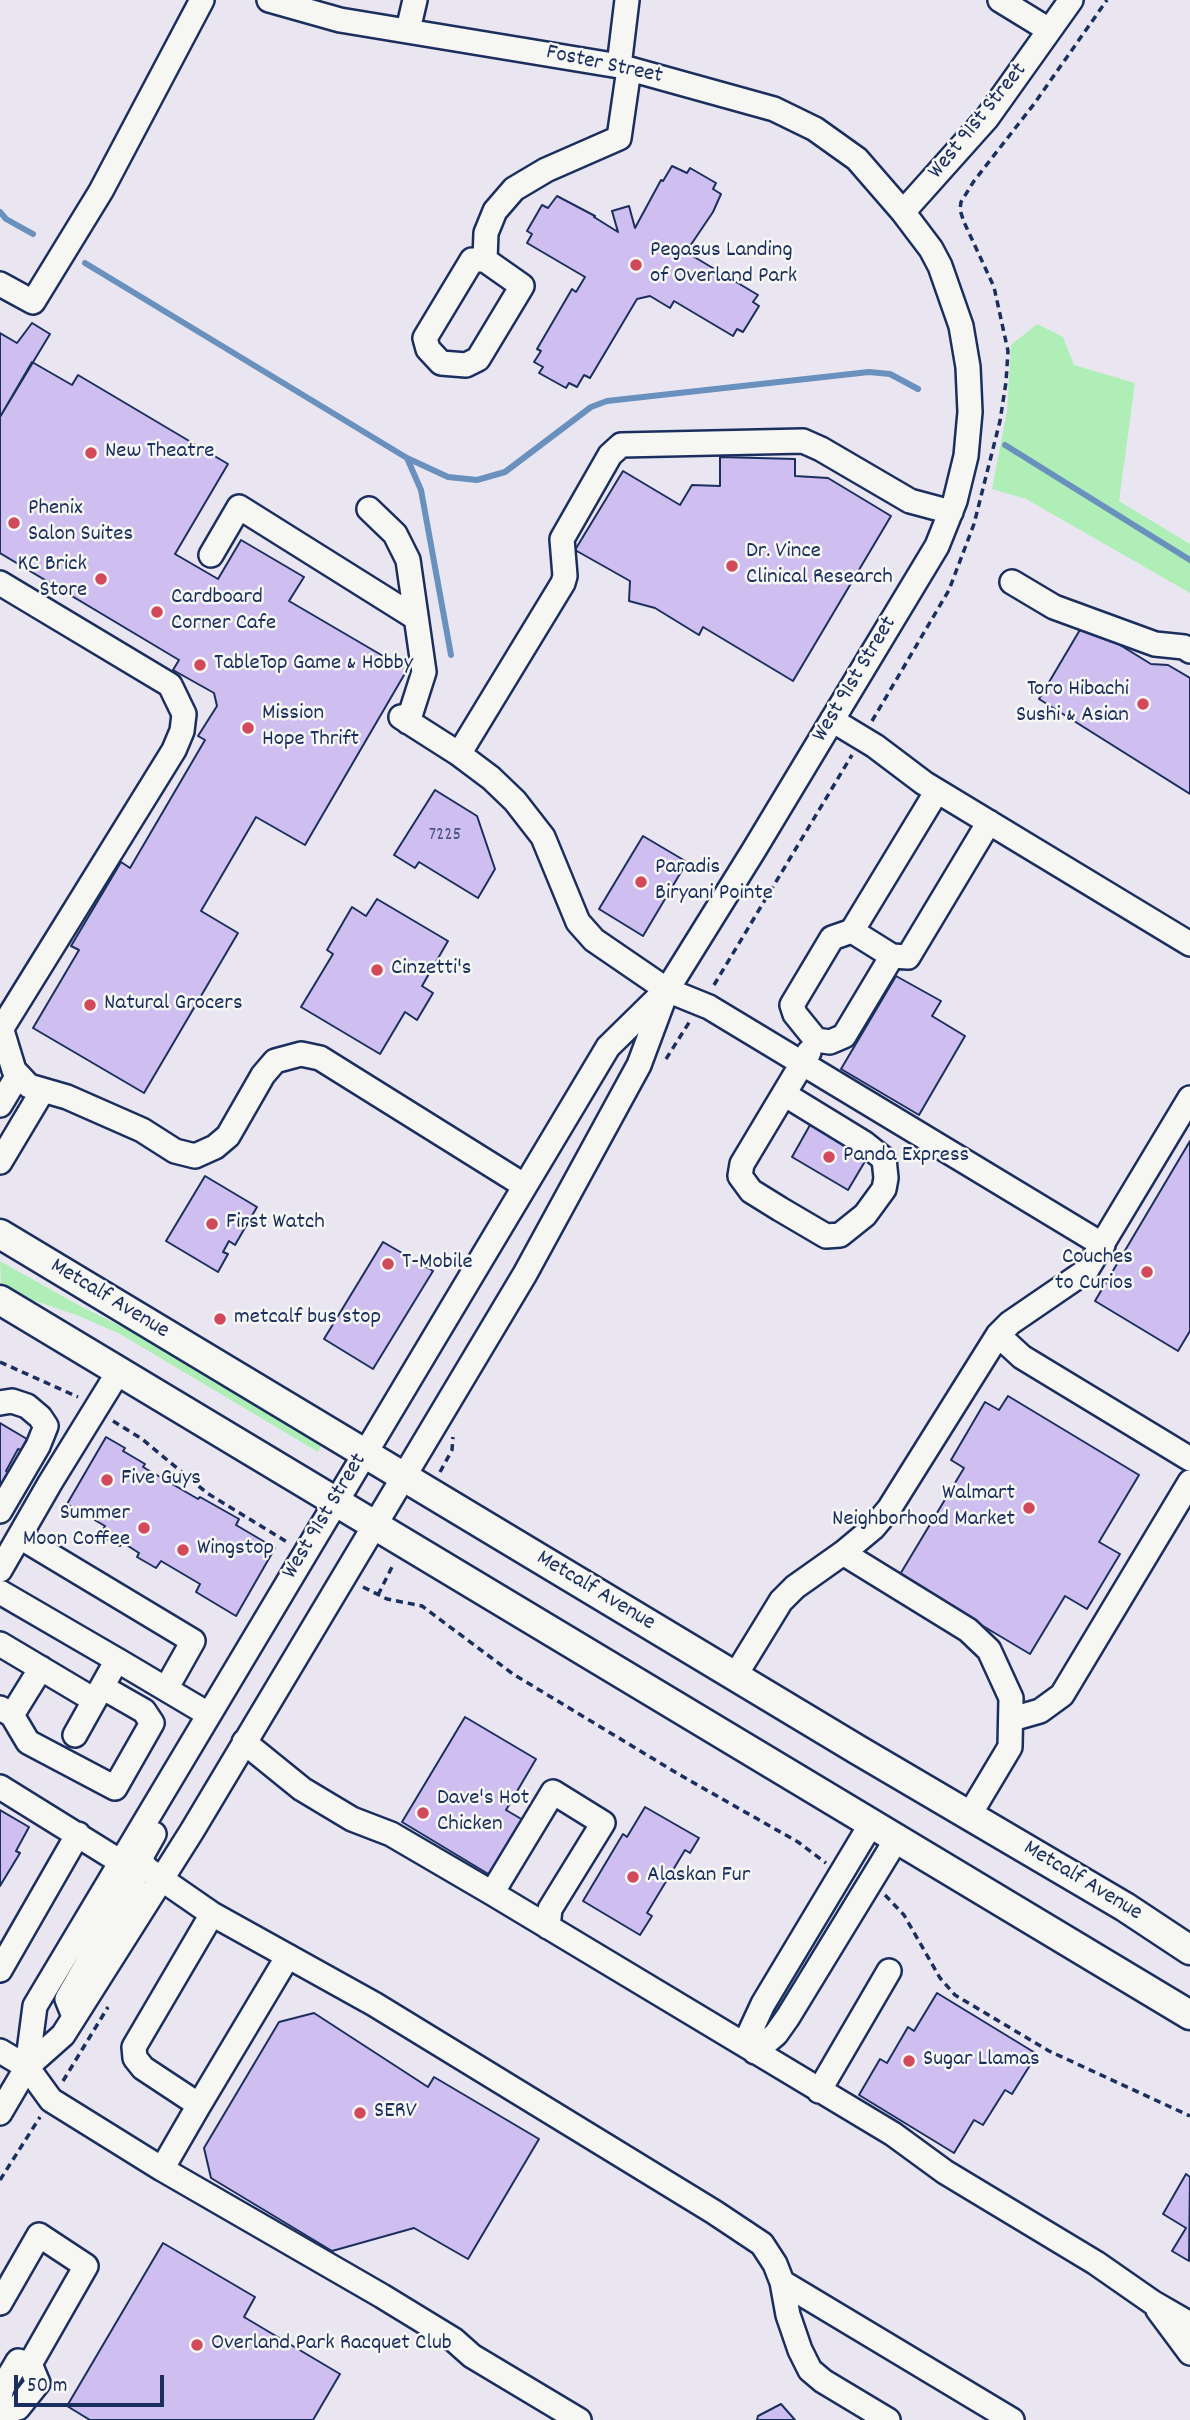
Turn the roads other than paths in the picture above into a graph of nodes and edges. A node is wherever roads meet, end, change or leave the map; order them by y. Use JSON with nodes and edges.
{"nodes":[{"id":1,"x":202,"y":0,"type":"edge"},
{"id":2,"x":269,"y":0,"type":"edge"},
{"id":3,"x":415,"y":0,"type":"edge"},
{"id":4,"x":627,"y":0,"type":"edge"},
{"id":5,"x":1000,"y":0,"type":"edge"},
{"id":6,"x":1071,"y":0,"type":"edge"},
{"id":7,"x":408,"y":30,"type":"junction"},
{"id":8,"x":1049,"y":30,"type":"junction"},
{"id":9,"x":624,"y":68,"type":"junction"},
{"id":10,"x":903,"y":212,"type":"junction"},
{"id":11,"x":485,"y":260,"type":"junction"},
{"id":12,"x":0,"y":284,"type":"edge"},
{"id":13,"x":369,"y":509,"type":"dead end"},
{"id":14,"x":951,"y":512,"type":"junction"},
{"id":15,"x":211,"y":555,"type":"dead end"},
{"id":16,"x":1012,"y":582,"type":"dead end"},
{"id":17,"x":0,"y":583,"type":"edge"},
{"id":18,"x":416,"y":618,"type":"junction"},
{"id":19,"x":1190,"y":651,"type":"edge"},
{"id":20,"x":832,"y":720,"type":"junction"},
{"id":21,"x":459,"y":754,"type":"junction"},
{"id":22,"x":937,"y":791,"type":"junction"},
{"id":23,"x":989,"y":822,"type":"junction"},
{"id":24,"x":852,"y":931,"type":"junction"},
{"id":25,"x":1190,"y":944,"type":"edge"},
{"id":26,"x":892,"y":956,"type":"junction"},
{"id":27,"x":667,"y":990,"type":"junction"},
{"id":28,"x":1,"y":1026,"type":"edge"},
{"id":29,"x":816,"y":1040,"type":"junction"},
{"id":30,"x":802,"y":1063,"type":"junction"},
{"id":31,"x":19,"y":1075,"type":"junction"},
{"id":32,"x":43,"y":1090,"type":"junction"},
{"id":33,"x":784,"y":1094,"type":"junction"},
{"id":34,"x":1190,"y":1098,"type":"edge"},
{"id":35,"x":0,"y":1105,"type":"edge"},
{"id":36,"x":0,"y":1162,"type":"edge"},
{"id":37,"x":525,"y":1186,"type":"junction"},
{"id":38,"x":0,"y":1234,"type":"edge"},
{"id":39,"x":1103,"y":1245,"type":"junction"},
{"id":40,"x":0,"y":1300,"type":"edge"},
{"id":41,"x":998,"y":1335,"type":"junction"},
{"id":42,"x":119,"y":1371,"type":"junction"},
{"id":43,"x":0,"y":1403,"type":"edge"},
{"id":44,"x":38,"y":1446,"type":"junction"},
{"id":45,"x":365,"y":1455,"type":"junction"},
{"id":46,"x":1190,"y":1459,"type":"edge"},
{"id":47,"x":403,"y":1478,"type":"junction"},
{"id":48,"x":1190,"y":1482,"type":"edge"},
{"id":49,"x":0,"y":1501,"type":"edge"},
{"id":50,"x":337,"y":1503,"type":"junction"},
{"id":51,"x":0,"y":1511,"type":"edge"},
{"id":52,"x":374,"y":1524,"type":"junction"},
{"id":53,"x":20,"y":1537,"type":"junction"},
{"id":54,"x":843,"y":1553,"type":"junction"},
{"id":55,"x":0,"y":1570,"type":"edge"},
{"id":56,"x":0,"y":1592,"type":"edge"},
{"id":57,"x":0,"y":1644,"type":"edge"},
{"id":58,"x":117,"y":1660,"type":"junction"},
{"id":59,"x":41,"y":1668,"type":"junction"},
{"id":60,"x":735,"y":1676,"type":"junction"},
{"id":61,"x":166,"y":1689,"type":"junction"},
{"id":62,"x":98,"y":1694,"type":"junction"},
{"id":63,"x":6,"y":1712,"type":"edge"},
{"id":64,"x":208,"y":1714,"type":"junction"},
{"id":65,"x":1012,"y":1719,"type":"junction"},
{"id":66,"x":75,"y":1735,"type":"dead end"},
{"id":67,"x":244,"y":1742,"type":"junction"},
{"id":68,"x":186,"y":1752,"type":"junction"},
{"id":69,"x":0,"y":1787,"type":"edge"},
{"id":70,"x":970,"y":1814,"type":"junction"},
{"id":71,"x":871,"y":1824,"type":"junction"},
{"id":72,"x":78,"y":1834,"type":"junction"},
{"id":73,"x":896,"y":1840,"type":"junction"},
{"id":74,"x":122,"y":1860,"type":"junction"},
{"id":75,"x":161,"y":1879,"type":"junction"},
{"id":76,"x":492,"y":1893,"type":"junction"},
{"id":77,"x":212,"y":1914,"type":"junction"},
{"id":78,"x":548,"y":1927,"type":"junction"},
{"id":79,"x":1190,"y":1950,"type":"edge"},
{"id":80,"x":288,"y":1956,"type":"junction"},
{"id":81,"x":0,"y":1970,"type":"edge"},
{"id":82,"x":890,"y":1971,"type":"dead end"},
{"id":83,"x":1190,"y":2015,"type":"edge"},
{"id":84,"x":75,"y":2017,"type":"junction"},
{"id":85,"x":0,"y":2051,"type":"edge"},
{"id":86,"x":755,"y":2052,"type":"junction"},
{"id":87,"x":27,"y":2067,"type":"junction"},
{"id":88,"x":819,"y":2091,"type":"junction"},
{"id":89,"x":199,"y":2105,"type":"junction"},
{"id":90,"x":0,"y":2112,"type":"edge"},
{"id":91,"x":162,"y":2169,"type":"junction"},
{"id":92,"x":782,"y":2282,"type":"junction"},
{"id":93,"x":0,"y":2302,"type":"edge"},
{"id":94,"x":1152,"y":2302,"type":"junction"},
{"id":95,"x":1190,"y":2325,"type":"edge"},
{"id":96,"x":1190,"y":2353,"type":"edge"},
{"id":97,"x":30,"y":2364,"type":"junction"},
{"id":98,"x":1,"y":2391,"type":"edge"},
{"id":99,"x":0,"y":2413,"type":"edge"},
{"id":100,"x":579,"y":2420,"type":"edge"},
{"id":101,"x":888,"y":2420,"type":"edge"},
{"id":102,"x":1012,"y":2420,"type":"edge"}],
"edges":[{"from":1,"to":12,"type":"street"},
{"from":2,"to":7,"type":"street","name":"Foster Street"},
{"from":3,"to":7,"type":"street"},
{"from":4,"to":9,"type":"street"},
{"from":5,"to":8,"type":"street"},
{"from":6,"to":8,"type":"street","name":"West 91st Street"},
{"from":7,"to":9,"type":"street","name":"Foster Street"},
{"from":8,"to":10,"type":"street","name":"West 91st Street"},
{"from":9,"to":10,"type":"street","name":"Foster Street"},
{"from":9,"to":11,"type":"street"},
{"from":10,"to":14,"type":"street","name":"West 91st Street"},
{"from":11,"to":11,"type":"street"},
{"from":13,"to":18,"type":"street"},
{"from":14,"to":20,"type":"street","name":"West 91st Street"},
{"from":14,"to":21,"type":"street"},
{"from":15,"to":18,"type":"street"},
{"from":16,"to":19,"type":"street"},
{"from":17,"to":28,"type":"street"},
{"from":18,"to":21,"type":"street"},
{"from":20,"to":22,"type":"street"},
{"from":20,"to":27,"type":"street","name":"West 91st Street"},
{"from":21,"to":27,"type":"street"},
{"from":22,"to":23,"type":"street"},
{"from":22,"to":24,"type":"street"},
{"from":23,"to":25,"type":"street"},
{"from":23,"to":26,"type":"street"},
{"from":24,"to":26,"type":"street"},
{"from":24,"to":29,"type":"street"},
{"from":26,"to":29,"type":"street"},
{"from":27,"to":30,"type":"street"},
{"from":27,"to":37,"type":"street","name":"West 91st Street"},
{"from":27,"to":47,"type":"street","name":"West 91st Street"},
{"from":28,"to":31,"type":"street"},
{"from":29,"to":30,"type":"street"},
{"from":30,"to":33,"type":"street"},
{"from":30,"to":39,"type":"street"},
{"from":31,"to":32,"type":"street"},
{"from":31,"to":35,"type":"street"},
{"from":32,"to":36,"type":"street"},
{"from":32,"to":37,"type":"street"},
{"from":33,"to":33,"type":"street"},
{"from":34,"to":39,"type":"street"},
{"from":37,"to":45,"type":"street","name":"West 91st Street"},
{"from":38,"to":45,"type":"main road","name":"Metcalf Avenue"},
{"from":39,"to":41,"type":"street"},
{"from":40,"to":42,"type":"main road"},
{"from":41,"to":46,"type":"street"},
{"from":41,"to":54,"type":"street"},
{"from":42,"to":50,"type":"main road"},
{"from":42,"to":53,"type":"street"},
{"from":43,"to":44,"type":"street"},
{"from":44,"to":49,"type":"street"},
{"from":44,"to":51,"type":"street"},
{"from":45,"to":47,"type":"main road","name":"Metcalf Avenue"},
{"from":45,"to":50,"type":"street","name":"West 91st Street"},
{"from":47,"to":52,"type":"street","name":"West 91st Street"},
{"from":47,"to":60,"type":"main road","name":"Metcalf Avenue"},
{"from":48,"to":65,"type":"street"},
{"from":50,"to":52,"type":"main road"},
{"from":50,"to":64,"type":"street","name":"West 91st Street"},
{"from":52,"to":67,"type":"street","name":"West 91st Street"},
{"from":52,"to":71,"type":"main road"},
{"from":53,"to":55,"type":"street"},
{"from":53,"to":61,"type":"street"},
{"from":54,"to":60,"type":"street"},
{"from":54,"to":65,"type":"street"},
{"from":56,"to":58,"type":"street"},
{"from":57,"to":59,"type":"street"},
{"from":58,"to":61,"type":"street"},
{"from":58,"to":62,"type":"street"},
{"from":59,"to":62,"type":"street"},
{"from":59,"to":63,"type":"street"},
{"from":60,"to":70,"type":"main road","name":"Metcalf Avenue"},
{"from":61,"to":64,"type":"street"},
{"from":62,"to":63,"type":"street"},
{"from":62,"to":66,"type":"street"},
{"from":64,"to":68,"type":"street","name":"West 91st Street"},
{"from":65,"to":70,"type":"street"},
{"from":67,"to":75,"type":"street","name":"West 91st Street"},
{"from":67,"to":76,"type":"street"},
{"from":68,"to":74,"type":"street","name":"West 91st Street"},
{"from":68,"to":75,"type":"street"},
{"from":69,"to":72,"type":"street"},
{"from":70,"to":79,"type":"main road","name":"Metcalf Avenue"},
{"from":71,"to":73,"type":"main road"},
{"from":71,"to":86,"type":"street"},
{"from":72,"to":74,"type":"street"},
{"from":72,"to":81,"type":"street"},
{"from":73,"to":83,"type":"main road"},
{"from":73,"to":86,"type":"street"},
{"from":74,"to":84,"type":"street"},
{"from":74,"to":87,"type":"street","name":"West 91st Street"},
{"from":75,"to":77,"type":"street"},
{"from":75,"to":84,"type":"street","name":"West 91st Street"},
{"from":76,"to":78,"type":"street"},
{"from":76,"to":78,"type":"street"},
{"from":77,"to":80,"type":"street"},
{"from":77,"to":89,"type":"street"},
{"from":78,"to":86,"type":"street"},
{"from":80,"to":89,"type":"street"},
{"from":80,"to":92,"type":"street"},
{"from":82,"to":88,"type":"street"},
{"from":84,"to":87,"type":"street","name":"West 91st Street"},
{"from":85,"to":87,"type":"street"},
{"from":86,"to":88,"type":"street"},
{"from":87,"to":90,"type":"street","name":"West 91st Street"},
{"from":87,"to":91,"type":"street"},
{"from":88,"to":94,"type":"street"},
{"from":89,"to":91,"type":"street"},
{"from":91,"to":100,"type":"street"},
{"from":92,"to":101,"type":"street"},
{"from":92,"to":102,"type":"street"},
{"from":93,"to":97,"type":"street"},
{"from":94,"to":95,"type":"street"},
{"from":94,"to":96,"type":"street"},
{"from":97,"to":98,"type":"street"},
{"from":97,"to":99,"type":"street"}]}
